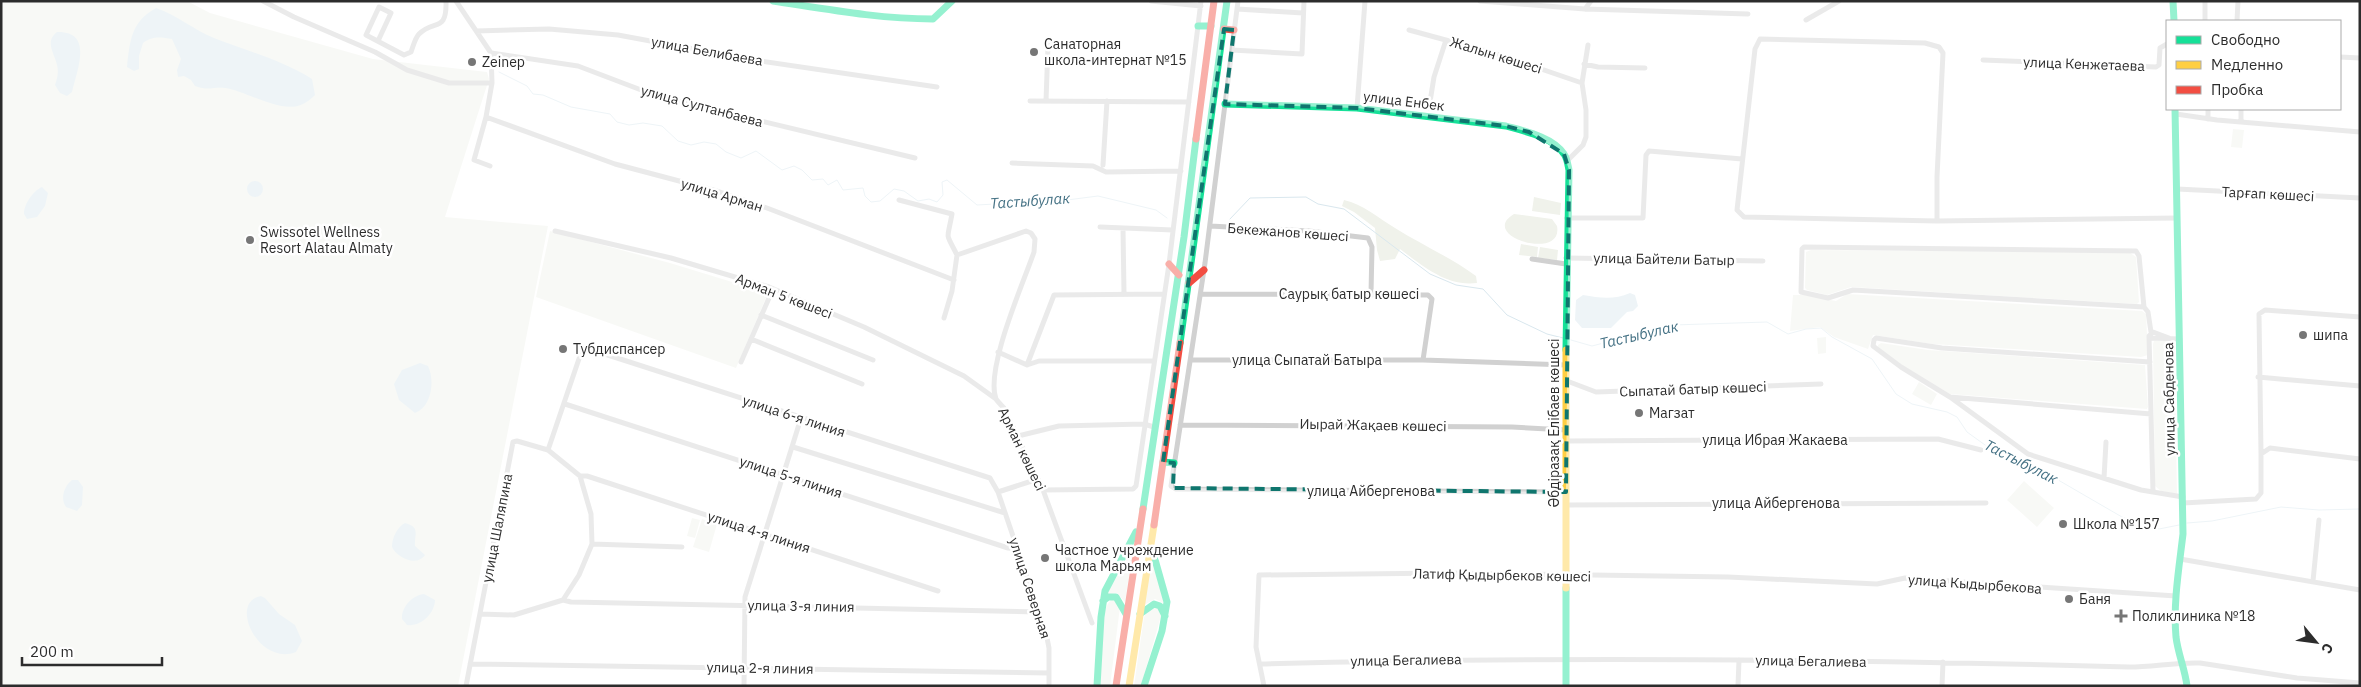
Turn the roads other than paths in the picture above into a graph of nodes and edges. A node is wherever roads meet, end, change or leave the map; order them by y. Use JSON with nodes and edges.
{"nodes":[{"id":1,"x":263,"y":1,"type":"edge"},
{"id":2,"x":446,"y":1,"type":"edge"},
{"id":3,"x":456,"y":1,"type":"edge"},
{"id":4,"x":773,"y":1,"type":"edge"},
{"id":5,"x":952,"y":1,"type":"edge"},
{"id":6,"x":1150,"y":1,"type":"edge"},
{"id":7,"x":1214,"y":1,"type":"edge"},
{"id":8,"x":1227,"y":1,"type":"edge"},
{"id":9,"x":1238,"y":1,"type":"edge"},
{"id":10,"x":1304,"y":1,"type":"edge"},
{"id":11,"x":1365,"y":1,"type":"edge"},
{"id":12,"x":1480,"y":1,"type":"edge"},
{"id":13,"x":1591,"y":1,"type":"edge"},
{"id":14,"x":1839,"y":1,"type":"edge"},
{"id":15,"x":2174,"y":1,"type":"edge"},
{"id":16,"x":2205,"y":1,"type":"edge"},
{"id":17,"x":2238,"y":1,"type":"edge"},
{"id":18,"x":1201,"y":4,"type":"edge"},
{"id":19,"x":1237,"y":9,"type":"junction"},
{"id":20,"x":1586,"y":9,"type":"junction"},
{"id":21,"x":1303,"y":13,"type":"junction"},
{"id":22,"x":1748,"y":14,"type":"dead end"},
{"id":23,"x":1806,"y":20,"type":"dead end"},
{"id":24,"x":2174,"y":20,"type":"edge"},
{"id":25,"x":2205,"y":20,"type":"edge"},
{"id":26,"x":2237,"y":20,"type":"edge"},
{"id":27,"x":1198,"y":26,"type":"junction"},
{"id":28,"x":1210,"y":26,"type":"junction"},
{"id":29,"x":1224,"y":29,"type":"junction"},
{"id":30,"x":1234,"y":30,"type":"junction"},
{"id":31,"x":1409,"y":30,"type":"dead end"},
{"id":32,"x":476,"y":31,"type":"junction"},
{"id":33,"x":1446,"y":40,"type":"junction"},
{"id":34,"x":378,"y":41,"type":"junction"},
{"id":35,"x":1048,"y":45,"type":"dead end"},
{"id":36,"x":1588,"y":45,"type":"dead end"},
{"id":37,"x":2166,"y":45,"type":"edge"},
{"id":38,"x":1232,"y":50,"type":"junction"},
{"id":39,"x":490,"y":53,"type":"junction"},
{"id":40,"x":2341,"y":57,"type":"edge"},
{"id":41,"x":2360,"y":58,"type":"edge"},
{"id":42,"x":1982,"y":60,"type":"dead end"},
{"id":43,"x":1584,"y":64,"type":"junction"},
{"id":44,"x":1645,"y":68,"type":"dead end"},
{"id":45,"x":492,"y":83,"type":"junction"},
{"id":46,"x":1582,"y":83,"type":"junction"},
{"id":47,"x":937,"y":87,"type":"dead end"},
{"id":48,"x":1030,"y":101,"type":"dead end"},
{"id":49,"x":1046,"y":101,"type":"junction"},
{"id":50,"x":1107,"y":101,"type":"junction"},
{"id":51,"x":1189,"y":102,"type":"junction"},
{"id":52,"x":1225,"y":104,"type":"junction"},
{"id":53,"x":1357,"y":108,"type":"junction"},
{"id":54,"x":1429,"y":108,"type":"dead end"},
{"id":55,"x":2208,"y":110,"type":"edge"},
{"id":56,"x":2241,"y":110,"type":"edge"},
{"id":57,"x":2176,"y":111,"type":"edge"},
{"id":58,"x":487,"y":117,"type":"junction"},
{"id":59,"x":2208,"y":119,"type":"junction"},
{"id":60,"x":2241,"y":122,"type":"junction"},
{"id":61,"x":2360,"y":132,"type":"edge"},
{"id":62,"x":915,"y":158,"type":"dead end"},
{"id":63,"x":1742,"y":159,"type":"junction"},
{"id":64,"x":1567,"y":161,"type":"junction"},
{"id":65,"x":1012,"y":163,"type":"dead end"},
{"id":66,"x":1103,"y":165,"type":"dead end"},
{"id":67,"x":490,"y":166,"type":"dead end"},
{"id":68,"x":1180,"y":171,"type":"junction"},
{"id":69,"x":2177,"y":189,"type":"junction"},
{"id":70,"x":2360,"y":198,"type":"edge"},
{"id":71,"x":899,"y":200,"type":"dead end"},
{"id":72,"x":1567,"y":218,"type":"junction"},
{"id":73,"x":2177,"y":218,"type":"junction"},
{"id":74,"x":1937,"y":221,"type":"junction"},
{"id":75,"x":1210,"y":226,"type":"junction"},
{"id":76,"x":1100,"y":227,"type":"dead end"},
{"id":77,"x":1124,"y":228,"type":"junction"},
{"id":78,"x":1173,"y":230,"type":"junction"},
{"id":79,"x":555,"y":231,"type":"dead end"},
{"id":80,"x":957,"y":255,"type":"junction"},
{"id":81,"x":1532,"y":259,"type":"dead end"},
{"id":82,"x":1566,"y":261,"type":"junction"},
{"id":83,"x":1763,"y":261,"type":"dead end"},
{"id":84,"x":1169,"y":264,"type":"junction"},
{"id":85,"x":1204,"y":270,"type":"junction"},
{"id":86,"x":1179,"y":275,"type":"junction"},
{"id":87,"x":954,"y":280,"type":"junction"},
{"id":88,"x":1189,"y":283,"type":"junction"},
{"id":89,"x":773,"y":289,"type":"junction"},
{"id":90,"x":1124,"y":293,"type":"junction"},
{"id":91,"x":1164,"y":294,"type":"junction"},
{"id":92,"x":1201,"y":294,"type":"junction"},
{"id":93,"x":1370,"y":294,"type":"junction"},
{"id":94,"x":2144,"y":307,"type":"junction"},
{"id":95,"x":762,"y":315,"type":"junction"},
{"id":96,"x":2360,"y":317,"type":"edge"},
{"id":97,"x":944,"y":318,"type":"dead end"},
{"id":98,"x":2150,"y":335,"type":"junction"},
{"id":99,"x":751,"y":339,"type":"junction"},
{"id":100,"x":2180,"y":339,"type":"junction"},
{"id":101,"x":998,"y":352,"type":"junction"},
{"id":102,"x":873,"y":360,"type":"dead end"},
{"id":103,"x":1191,"y":360,"type":"junction"},
{"id":104,"x":1423,"y":360,"type":"junction"},
{"id":105,"x":1154,"y":361,"type":"junction"},
{"id":106,"x":741,"y":362,"type":"dead end"},
{"id":107,"x":2150,"y":362,"type":"junction"},
{"id":108,"x":1027,"y":365,"type":"junction"},
{"id":109,"x":1567,"y":365,"type":"junction"},
{"id":110,"x":2258,"y":376,"type":"junction"},
{"id":111,"x":1567,"y":381,"type":"junction"},
{"id":112,"x":862,"y":384,"type":"dead end"},
{"id":113,"x":1821,"y":384,"type":"dead end"},
{"id":114,"x":2360,"y":386,"type":"edge"},
{"id":115,"x":1950,"y":397,"type":"junction"},
{"id":116,"x":996,"y":399,"type":"junction"},
{"id":117,"x":565,"y":404,"type":"junction"},
{"id":118,"x":2151,"y":414,"type":"junction"},
{"id":119,"x":802,"y":418,"type":"junction"},
{"id":120,"x":1144,"y":424,"type":"junction"},
{"id":121,"x":1180,"y":425,"type":"junction"},
{"id":122,"x":1154,"y":427,"type":"junction"},
{"id":123,"x":1566,"y":430,"type":"junction"},
{"id":124,"x":1018,"y":436,"type":"junction"},
{"id":125,"x":1567,"y":442,"type":"junction"},
{"id":126,"x":2106,"y":442,"type":"dead end"},
{"id":127,"x":1151,"y":444,"type":"junction"},
{"id":128,"x":1166,"y":445,"type":"junction"},
{"id":129,"x":793,"y":447,"type":"junction"},
{"id":130,"x":548,"y":450,"type":"junction"},
{"id":131,"x":1981,"y":450,"type":"dead end"},
{"id":132,"x":2261,"y":454,"type":"junction"},
{"id":133,"x":1141,"y":458,"type":"junction"},
{"id":134,"x":2360,"y":459,"type":"edge"},
{"id":135,"x":1149,"y":460,"type":"junction"},
{"id":136,"x":1163,"y":462,"type":"junction"},
{"id":137,"x":1174,"y":463,"type":"junction"},
{"id":138,"x":784,"y":475,"type":"junction"},
{"id":139,"x":580,"y":476,"type":"junction"},
{"id":140,"x":2104,"y":478,"type":"junction"},
{"id":141,"x":1038,"y":479,"type":"junction"},
{"id":142,"x":1043,"y":490,"type":"junction"},
{"id":143,"x":998,"y":492,"type":"junction"},
{"id":144,"x":1566,"y":492,"type":"junction"},
{"id":145,"x":2153,"y":492,"type":"junction"},
{"id":146,"x":2183,"y":500,"type":"junction"},
{"id":147,"x":1986,"y":503,"type":"dead end"},
{"id":148,"x":1566,"y":505,"type":"junction"},
{"id":149,"x":1005,"y":513,"type":"junction"},
{"id":150,"x":2319,"y":520,"type":"dead end"},
{"id":151,"x":1141,"y":521,"type":"junction"},
{"id":152,"x":765,"y":534,"type":"junction"},
{"id":153,"x":1151,"y":542,"type":"junction"},
{"id":154,"x":592,"y":544,"type":"junction"},
{"id":155,"x":682,"y":547,"type":"dead end"},
{"id":156,"x":1017,"y":549,"type":"junction"},
{"id":157,"x":2180,"y":559,"type":"junction"},
{"id":158,"x":1567,"y":576,"type":"junction"},
{"id":159,"x":1745,"y":578,"type":"joint"},
{"id":160,"x":2313,"y":581,"type":"junction"},
{"id":161,"x":2360,"y":590,"type":"edge"},
{"id":162,"x":938,"y":591,"type":"dead end"},
{"id":163,"x":2176,"y":596,"type":"junction"},
{"id":164,"x":563,"y":600,"type":"junction"},
{"id":165,"x":1103,"y":601,"type":"junction"},
{"id":166,"x":745,"y":604,"type":"junction"},
{"id":167,"x":1039,"y":612,"type":"junction"},
{"id":168,"x":480,"y":614,"type":"junction"},
{"id":169,"x":1126,"y":614,"type":"junction"},
{"id":170,"x":1140,"y":614,"type":"junction"},
{"id":171,"x":1165,"y":616,"type":"junction"},
{"id":172,"x":1092,"y":623,"type":"dead end"},
{"id":173,"x":1568,"y":660,"type":"junction"},
{"id":174,"x":1739,"y":660,"type":"junction"},
{"id":175,"x":1943,"y":662,"type":"junction"},
{"id":176,"x":2184,"y":662,"type":"junction"},
{"id":177,"x":470,"y":664,"type":"junction"},
{"id":178,"x":1260,"y":664,"type":"junction"},
{"id":179,"x":744,"y":668,"type":"junction"},
{"id":180,"x":1049,"y":673,"type":"junction"},
{"id":181,"x":2360,"y":683,"type":"edge"},
{"id":182,"x":466,"y":686,"type":"edge"},
{"id":183,"x":744,"y":686,"type":"edge"},
{"id":184,"x":1049,"y":686,"type":"edge"},
{"id":185,"x":1097,"y":686,"type":"edge"},
{"id":186,"x":1116,"y":686,"type":"edge"},
{"id":187,"x":1129,"y":686,"type":"edge"},
{"id":188,"x":1144,"y":686,"type":"edge"},
{"id":189,"x":1264,"y":686,"type":"edge"},
{"id":190,"x":1566,"y":686,"type":"edge"},
{"id":191,"x":1738,"y":686,"type":"edge"},
{"id":192,"x":1942,"y":686,"type":"edge"},
{"id":193,"x":2187,"y":686,"type":"edge"}],
"edges":[{"from":1,"to":45,"type":"street"},
{"from":2,"to":34,"type":"street"},
{"from":3,"to":32,"type":"street"},
{"from":4,"to":5,"type":"main road"},
{"from":6,"to":18,"type":"street"},
{"from":7,"to":28,"type":"main road"},
{"from":8,"to":29,"type":"main road"},
{"from":9,"to":19,"type":"street"},
{"from":10,"to":21,"type":"street"},
{"from":11,"to":53,"type":"street"},
{"from":12,"to":20,"type":"street"},
{"from":13,"to":20,"type":"street"},
{"from":14,"to":23,"type":"street"},
{"from":15,"to":24,"type":"main road"},
{"from":16,"to":25,"type":"street"},
{"from":17,"to":26,"type":"street"},
{"from":18,"to":27,"type":"street"},
{"from":19,"to":21,"type":"street"},
{"from":19,"to":30,"type":"street"},
{"from":20,"to":22,"type":"street"},
{"from":21,"to":38,"type":"street"},
{"from":27,"to":28,"type":"main road"},
{"from":27,"to":51,"type":"street"},
{"from":28,"to":86,"type":"main road"},
{"from":29,"to":30,"type":"main road"},
{"from":29,"to":88,"type":"main road"},
{"from":30,"to":38,"type":"street"},
{"from":31,"to":33,"type":"street","name":"Жалын көшесі"},
{"from":32,"to":39,"type":"street"},
{"from":32,"to":47,"type":"street","name":"улица Белибаева"},
{"from":33,"to":46,"type":"street","name":"Жалын көшесі"},
{"from":33,"to":54,"type":"street"},
{"from":34,"to":34,"type":"street"},
{"from":35,"to":49,"type":"street"},
{"from":36,"to":43,"type":"street"},
{"from":37,"to":42,"type":"street","name":"улица Кенжетаева"},
{"from":38,"to":52,"type":"street"},
{"from":39,"to":45,"type":"street"},
{"from":39,"to":62,"type":"street","name":"улица Султанбаева"},
{"from":40,"to":41,"type":"street"},
{"from":43,"to":44,"type":"street"},
{"from":43,"to":46,"type":"street"},
{"from":45,"to":58,"type":"street"},
{"from":46,"to":64,"type":"street"},
{"from":48,"to":49,"type":"street"},
{"from":49,"to":50,"type":"street"},
{"from":50,"to":51,"type":"street"},
{"from":50,"to":66,"type":"street"},
{"from":51,"to":68,"type":"street"},
{"from":52,"to":53,"type":"main road","name":"улица Енбек"},
{"from":52,"to":75,"type":"street"},
{"from":53,"to":64,"type":"main road","name":"улица Енбек"},
{"from":55,"to":59,"type":"street"},
{"from":56,"to":60,"type":"street"},
{"from":57,"to":59,"type":"street"},
{"from":57,"to":69,"type":"main road","name":"улица Сабденова"},
{"from":58,"to":67,"type":"street"},
{"from":58,"to":87,"type":"street","name":"улица Арман"},
{"from":59,"to":60,"type":"street"},
{"from":60,"to":61,"type":"street"},
{"from":63,"to":72,"type":"street"},
{"from":63,"to":74,"type":"street"},
{"from":63,"to":74,"type":"street"},
{"from":64,"to":72,"type":"main road","name":"Әбдіразақ Елібаев көшесі"},
{"from":65,"to":68,"type":"street"},
{"from":68,"to":78,"type":"street"},
{"from":69,"to":70,"type":"street","name":"Тарғап көшесі"},
{"from":69,"to":73,"type":"main road","name":"улица Сабденова"},
{"from":71,"to":80,"type":"street"},
{"from":72,"to":82,"type":"main road","name":"Әбдіразақ Елібаев көшесі"},
{"from":73,"to":74,"type":"street"},
{"from":73,"to":100,"type":"main road","name":"улица Сабденова"},
{"from":75,"to":85,"type":"street"},
{"from":75,"to":93,"type":"street","name":"Бекежанов көшесі"},
{"from":76,"to":77,"type":"street"},
{"from":77,"to":78,"type":"street"},
{"from":77,"to":90,"type":"street"},
{"from":78,"to":84,"type":"street"},
{"from":79,"to":89,"type":"street","name":"Арман 5 көшесі"},
{"from":80,"to":87,"type":"street"},
{"from":80,"to":101,"type":"street","name":"Арман көшесі"},
{"from":81,"to":82,"type":"street","name":"улица Байтели Батыр"},
{"from":82,"to":83,"type":"street","name":"улица Байтели Батыр"},
{"from":82,"to":109,"type":"main road","name":"Әбдіразақ Елібаев көшесі"},
{"from":84,"to":86,"type":"main road"},
{"from":84,"to":91,"type":"street"},
{"from":85,"to":88,"type":"main road"},
{"from":85,"to":92,"type":"street"},
{"from":86,"to":122,"type":"main road"},
{"from":87,"to":97,"type":"street"},
{"from":88,"to":128,"type":"main road"},
{"from":89,"to":95,"type":"street"},
{"from":89,"to":116,"type":"street","name":"Арман 5 көшесі"},
{"from":90,"to":91,"type":"street"},
{"from":90,"to":108,"type":"street"},
{"from":91,"to":105,"type":"street"},
{"from":92,"to":93,"type":"street","name":"Саурық батыр көшесі"},
{"from":92,"to":103,"type":"street"},
{"from":93,"to":104,"type":"street","name":"Саурық батыр көшесі"},
{"from":94,"to":94,"type":"street"},
{"from":94,"to":98,"type":"street"},
{"from":95,"to":99,"type":"street"},
{"from":95,"to":102,"type":"street"},
{"from":96,"to":110,"type":"street"},
{"from":98,"to":100,"type":"street"},
{"from":98,"to":107,"type":"street"},
{"from":99,"to":106,"type":"street"},
{"from":99,"to":112,"type":"street"},
{"from":100,"to":146,"type":"main road","name":"улица Сабденова"},
{"from":101,"to":108,"type":"street"},
{"from":101,"to":116,"type":"street","name":"Арман көшесі"},
{"from":103,"to":104,"type":"street","name":"улица Сыпатай Батыра"},
{"from":103,"to":121,"type":"street"},
{"from":104,"to":109,"type":"street","name":"улица Сыпатай Батыра"},
{"from":105,"to":108,"type":"street"},
{"from":105,"to":120,"type":"street"},
{"from":107,"to":115,"type":"street"},
{"from":107,"to":118,"type":"street"},
{"from":109,"to":111,"type":"main road","name":"Әбдіразақ Елібаев көшесі"},
{"from":110,"to":114,"type":"street"},
{"from":110,"to":132,"type":"street"},
{"from":111,"to":113,"type":"street","name":"Сыпатай батыр көшесі"},
{"from":111,"to":123,"type":"main road","name":"Әбдіразақ Елібаев көшесі"},
{"from":115,"to":118,"type":"street"},
{"from":115,"to":140,"type":"street"},
{"from":116,"to":124,"type":"street","name":"Арман көшесі"},
{"from":117,"to":119,"type":"street","name":"улица 6-я линия"},
{"from":117,"to":130,"type":"street"},
{"from":117,"to":138,"type":"street","name":"улица 5-я линия"},
{"from":118,"to":145,"type":"street"},
{"from":119,"to":129,"type":"street"},
{"from":119,"to":143,"type":"street","name":"улица 6-я линия"},
{"from":120,"to":122,"type":"street"},
{"from":120,"to":124,"type":"street"},
{"from":120,"to":133,"type":"street"},
{"from":121,"to":123,"type":"street","name":"Иырай Жақаев көшесі"},
{"from":121,"to":137,"type":"street"},
{"from":122,"to":127,"type":"main road"},
{"from":123,"to":125,"type":"main road","name":"Әбдіразақ Елібаев көшесі"},
{"from":124,"to":141,"type":"street","name":"Арман көшесі"},
{"from":125,"to":131,"type":"street","name":"улица Ибрая Жакаева"},
{"from":125,"to":144,"type":"main road","name":"Әбдіразақ Елібаев көшесі"},
{"from":126,"to":140,"type":"street"},
{"from":127,"to":128,"type":"main road"},
{"from":127,"to":135,"type":"main road"},
{"from":128,"to":136,"type":"main road"},
{"from":129,"to":138,"type":"street"},
{"from":129,"to":149,"type":"street"},
{"from":130,"to":139,"type":"street"},
{"from":130,"to":168,"type":"street","name":"улица Шаляпина"},
{"from":132,"to":134,"type":"street"},
{"from":132,"to":146,"type":"street"},
{"from":133,"to":135,"type":"street"},
{"from":133,"to":142,"type":"street"},
{"from":135,"to":151,"type":"main road"},
{"from":136,"to":137,"type":"main road"},
{"from":136,"to":153,"type":"main road"},
{"from":137,"to":144,"type":"street","name":"улица Айбергенова"},
{"from":138,"to":152,"type":"street"},
{"from":138,"to":156,"type":"street","name":"улица 5-я линия"},
{"from":139,"to":152,"type":"street","name":"улица 4-я линия"},
{"from":139,"to":154,"type":"street"},
{"from":140,"to":145,"type":"street"},
{"from":141,"to":142,"type":"street","name":"Арман көшесі"},
{"from":141,"to":143,"type":"street"},
{"from":142,"to":172,"type":"street","name":"Арман көшесі"},
{"from":143,"to":149,"type":"street","name":"улица Северная"},
{"from":144,"to":148,"type":"main road","name":"Әбдіразақ Елібаев көшесі"},
{"from":145,"to":146,"type":"street"},
{"from":146,"to":157,"type":"main road","name":"улица Сабденова"},
{"from":147,"to":148,"type":"street","name":"улица Айбергенова"},
{"from":148,"to":158,"type":"main road","name":"Әбдіразақ Елібаев көшесі"},
{"from":149,"to":156,"type":"street","name":"улица Северная"},
{"from":150,"to":160,"type":"street"},
{"from":151,"to":165,"type":"main road"},
{"from":151,"to":169,"type":"main road"},
{"from":152,"to":162,"type":"street","name":"улица 4-я линия"},
{"from":152,"to":166,"type":"street"},
{"from":153,"to":170,"type":"main road"},
{"from":153,"to":171,"type":"main road"},
{"from":154,"to":155,"type":"street"},
{"from":154,"to":164,"type":"street"},
{"from":156,"to":167,"type":"street","name":"улица Северная"},
{"from":157,"to":160,"type":"street"},
{"from":157,"to":163,"type":"main road","name":"улица Сабденова"},
{"from":158,"to":159,"type":"street","name":"Латиф Қыдырбеков көшесі"},
{"from":158,"to":173,"type":"main road","name":"Әбдіразақ Елібаев көшесі"},
{"from":158,"to":178,"type":"street","name":"Латиф Қыдырбеков көшесі"},
{"from":159,"to":163,"type":"street","name":"улица Кыдырбекова"},
{"from":160,"to":161,"type":"street"},
{"from":163,"to":176,"type":"main road","name":"улица Сабденова"},
{"from":164,"to":166,"type":"street","name":"улица 3-я линия"},
{"from":164,"to":168,"type":"street"},
{"from":165,"to":169,"type":"main road"},
{"from":165,"to":185,"type":"main road"},
{"from":166,"to":167,"type":"street","name":"улица 3-я линия"},
{"from":166,"to":179,"type":"street"},
{"from":167,"to":180,"type":"street","name":"улица Северная"},
{"from":168,"to":177,"type":"street","name":"улица Шаляпина"},
{"from":169,"to":186,"type":"main road"},
{"from":170,"to":171,"type":"main road"},
{"from":170,"to":187,"type":"main road"},
{"from":171,"to":188,"type":"main road"},
{"from":173,"to":174,"type":"street","name":"улица Бегалиева"},
{"from":173,"to":178,"type":"street","name":"улица Бегалиева"},
{"from":173,"to":190,"type":"main road","name":"Әбдіразақ Елібаев көшесі"},
{"from":174,"to":175,"type":"street","name":"улица Бегалиева"},
{"from":174,"to":191,"type":"street"},
{"from":175,"to":176,"type":"street","name":"улица Бегалиева"},
{"from":175,"to":192,"type":"street"},
{"from":176,"to":181,"type":"street","name":"улица Бегалиева"},
{"from":176,"to":193,"type":"main road","name":"улица Сабденова"},
{"from":177,"to":179,"type":"street","name":"улица 2-я линия"},
{"from":177,"to":182,"type":"street","name":"улица Шаляпина"},
{"from":178,"to":189,"type":"street"},
{"from":179,"to":180,"type":"street","name":"улица 2-я линия"},
{"from":179,"to":183,"type":"street"},
{"from":180,"to":184,"type":"street","name":"улица Северная"}]}
